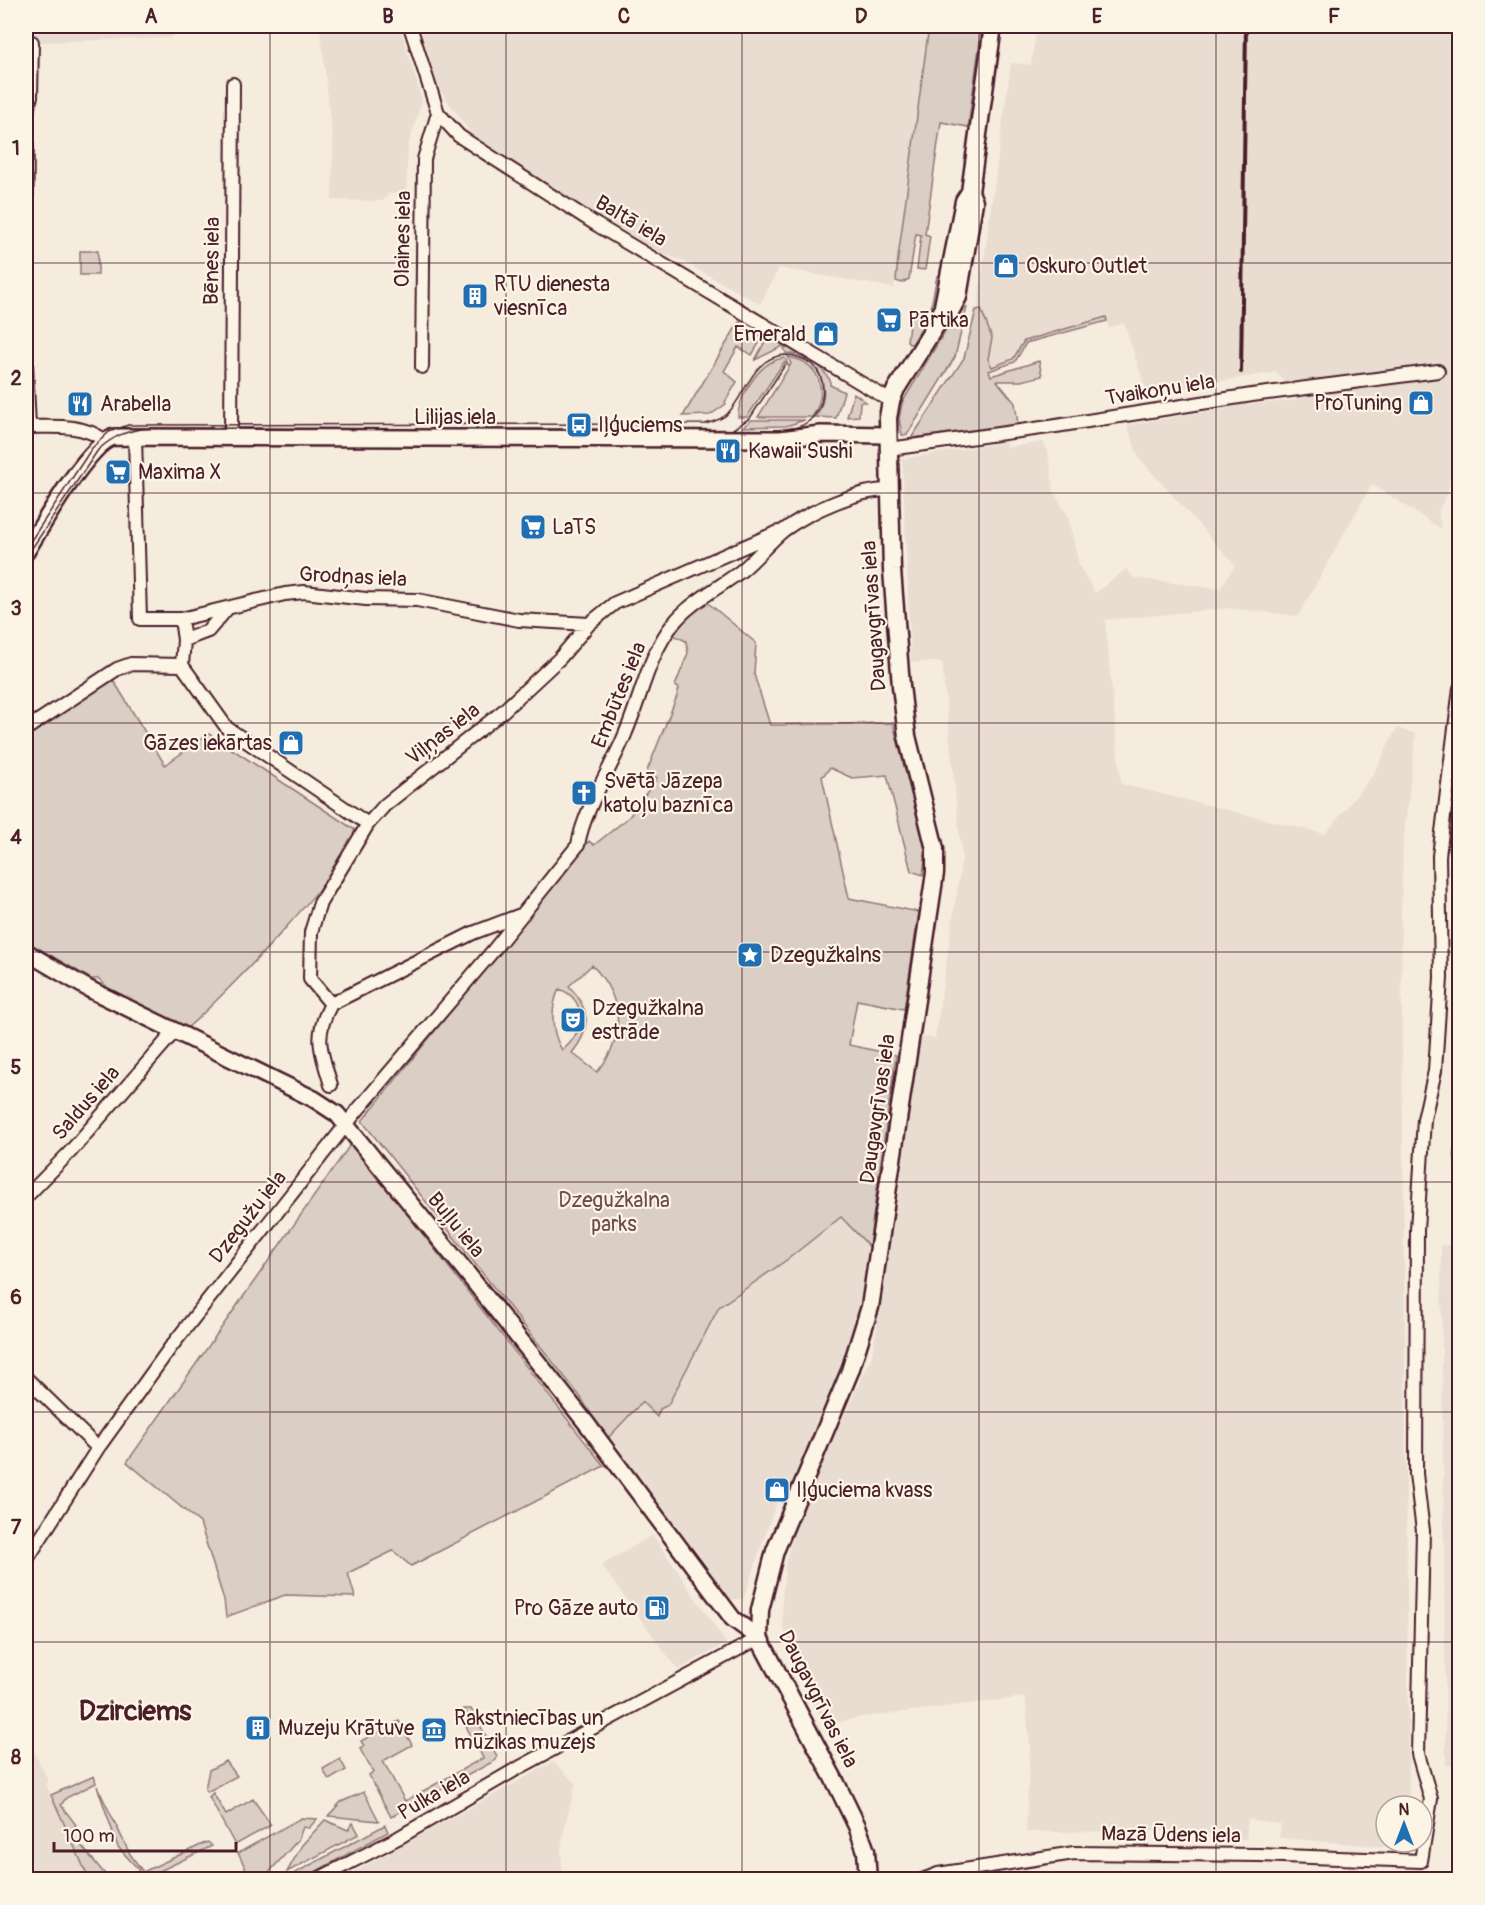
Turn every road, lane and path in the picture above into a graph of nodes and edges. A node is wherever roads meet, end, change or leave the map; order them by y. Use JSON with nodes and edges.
{"nodes":[{"id":1,"x":410,"y":26,"type":"edge"},
{"id":2,"x":993,"y":26,"type":"edge"},
{"id":3,"x":32,"y":42,"type":"dead end"},
{"id":4,"x":233,"y":84,"type":"dead end"},
{"id":5,"x":438,"y":113,"type":"junction"},
{"id":6,"x":26,"y":281,"type":"edge"},
{"id":7,"x":26,"y":363,"type":"edge"},
{"id":8,"x":422,"y":367,"type":"dead end"},
{"id":9,"x":1437,"y":371,"type":"dead end"},
{"id":10,"x":891,"y":401,"type":"junction"},
{"id":11,"x":27,"y":427,"type":"edge"},
{"id":12,"x":135,"y":437,"type":"junction"},
{"id":13,"x":231,"y":438,"type":"junction"},
{"id":14,"x":104,"y":440,"type":"junction"},
{"id":15,"x":888,"y":442,"type":"junction"},
{"id":16,"x":889,"y":490,"type":"junction"},
{"id":17,"x":785,"y":530,"type":"junction"},
{"id":18,"x":26,"y":552,"type":"edge"},
{"id":19,"x":226,"y":610,"type":"junction"},
{"id":20,"x":181,"y":620,"type":"junction"},
{"id":21,"x":589,"y":624,"type":"junction"},
{"id":22,"x":184,"y":640,"type":"junction"},
{"id":23,"x":182,"y":665,"type":"junction"},
{"id":24,"x":1460,"y":688,"type":"edge"},
{"id":25,"x":26,"y":729,"type":"edge"},
{"id":26,"x":368,"y":824,"type":"junction"},
{"id":27,"x":524,"y":914,"type":"junction"},
{"id":28,"x":26,"y":952,"type":"edge"},
{"id":29,"x":331,"y":1004,"type":"junction"},
{"id":30,"x":174,"y":1032,"type":"junction"},
{"id":31,"x":331,"y":1085,"type":"dead end"},
{"id":32,"x":346,"y":1124,"type":"junction"},
{"id":33,"x":26,"y":1197,"type":"edge"},
{"id":34,"x":26,"y":1378,"type":"edge"},
{"id":35,"x":98,"y":1448,"type":"junction"},
{"id":36,"x":26,"y":1561,"type":"edge"},
{"id":37,"x":759,"y":1638,"type":"junction"},
{"id":38,"x":316,"y":1880,"type":"edge"},
{"id":39,"x":868,"y":1880,"type":"edge"},
{"id":40,"x":922,"y":1880,"type":"edge"}],
"edges":[{"from":1,"to":5,"type":"street","name":"Baltā iela"},
{"from":2,"to":10,"type":"main road","name":"Daugavgrīvas iela"},
{"from":3,"to":6,"type":"street"},
{"from":4,"to":13,"type":"street","name":"Bēnes iela"},
{"from":5,"to":8,"type":"street","name":"Olaines iela"},
{"from":5,"to":10,"type":"street","name":"Baltā iela"},
{"from":7,"to":11,"type":"street"},
{"from":9,"to":15,"type":"street","name":"Tvaikoņu iela"},
{"from":10,"to":15,"type":"main road","name":"Daugavgrīvas iela"},
{"from":11,"to":14,"type":"street"},
{"from":12,"to":13,"type":"street","name":"Lilijas iela"},
{"from":12,"to":14,"type":"street","name":"Lilijas iela"},
{"from":12,"to":20,"type":"street","name":"Grodņas iela"},
{"from":13,"to":15,"type":"street","name":"Lilijas iela"},
{"from":14,"to":18,"type":"street"},
{"from":15,"to":16,"type":"main road","name":"Daugavgrīvas iela"},
{"from":16,"to":17,"type":"street","name":"Embūtes iela"},
{"from":16,"to":37,"type":"main road","name":"Daugavgrīvas iela"},
{"from":17,"to":21,"type":"street","name":"Viļņas iela"},
{"from":17,"to":27,"type":"street","name":"Embūtes iela"},
{"from":19,"to":20,"type":"street","name":"Grodņas iela"},
{"from":19,"to":21,"type":"street","name":"Grodņas iela"},
{"from":19,"to":22,"type":"street"},
{"from":20,"to":22,"type":"street"},
{"from":21,"to":26,"type":"street","name":"Viļņas iela"},
{"from":22,"to":23,"type":"street"},
{"from":23,"to":25,"type":"street"},
{"from":23,"to":26,"type":"street"},
{"from":24,"to":40,"type":"street","name":"Mazā Ūdens iela"},
{"from":26,"to":29,"type":"street","name":"Viļņas iela"},
{"from":27,"to":29,"type":"street"},
{"from":27,"to":32,"type":"street","name":"Dzegužu iela"},
{"from":28,"to":30,"type":"street","name":"Buļļu iela"},
{"from":29,"to":31,"type":"street"},
{"from":30,"to":32,"type":"street","name":"Buļļu iela"},
{"from":30,"to":33,"type":"street","name":"Saldus iela"},
{"from":32,"to":35,"type":"street","name":"Dzegužu iela"},
{"from":32,"to":37,"type":"street","name":"Buļļu iela"},
{"from":34,"to":35,"type":"street"},
{"from":35,"to":36,"type":"street","name":"Dzegužu iela"},
{"from":37,"to":38,"type":"street","name":"Pulka iela"},
{"from":37,"to":39,"type":"main road","name":"Daugavgrīvas iela"}]}
